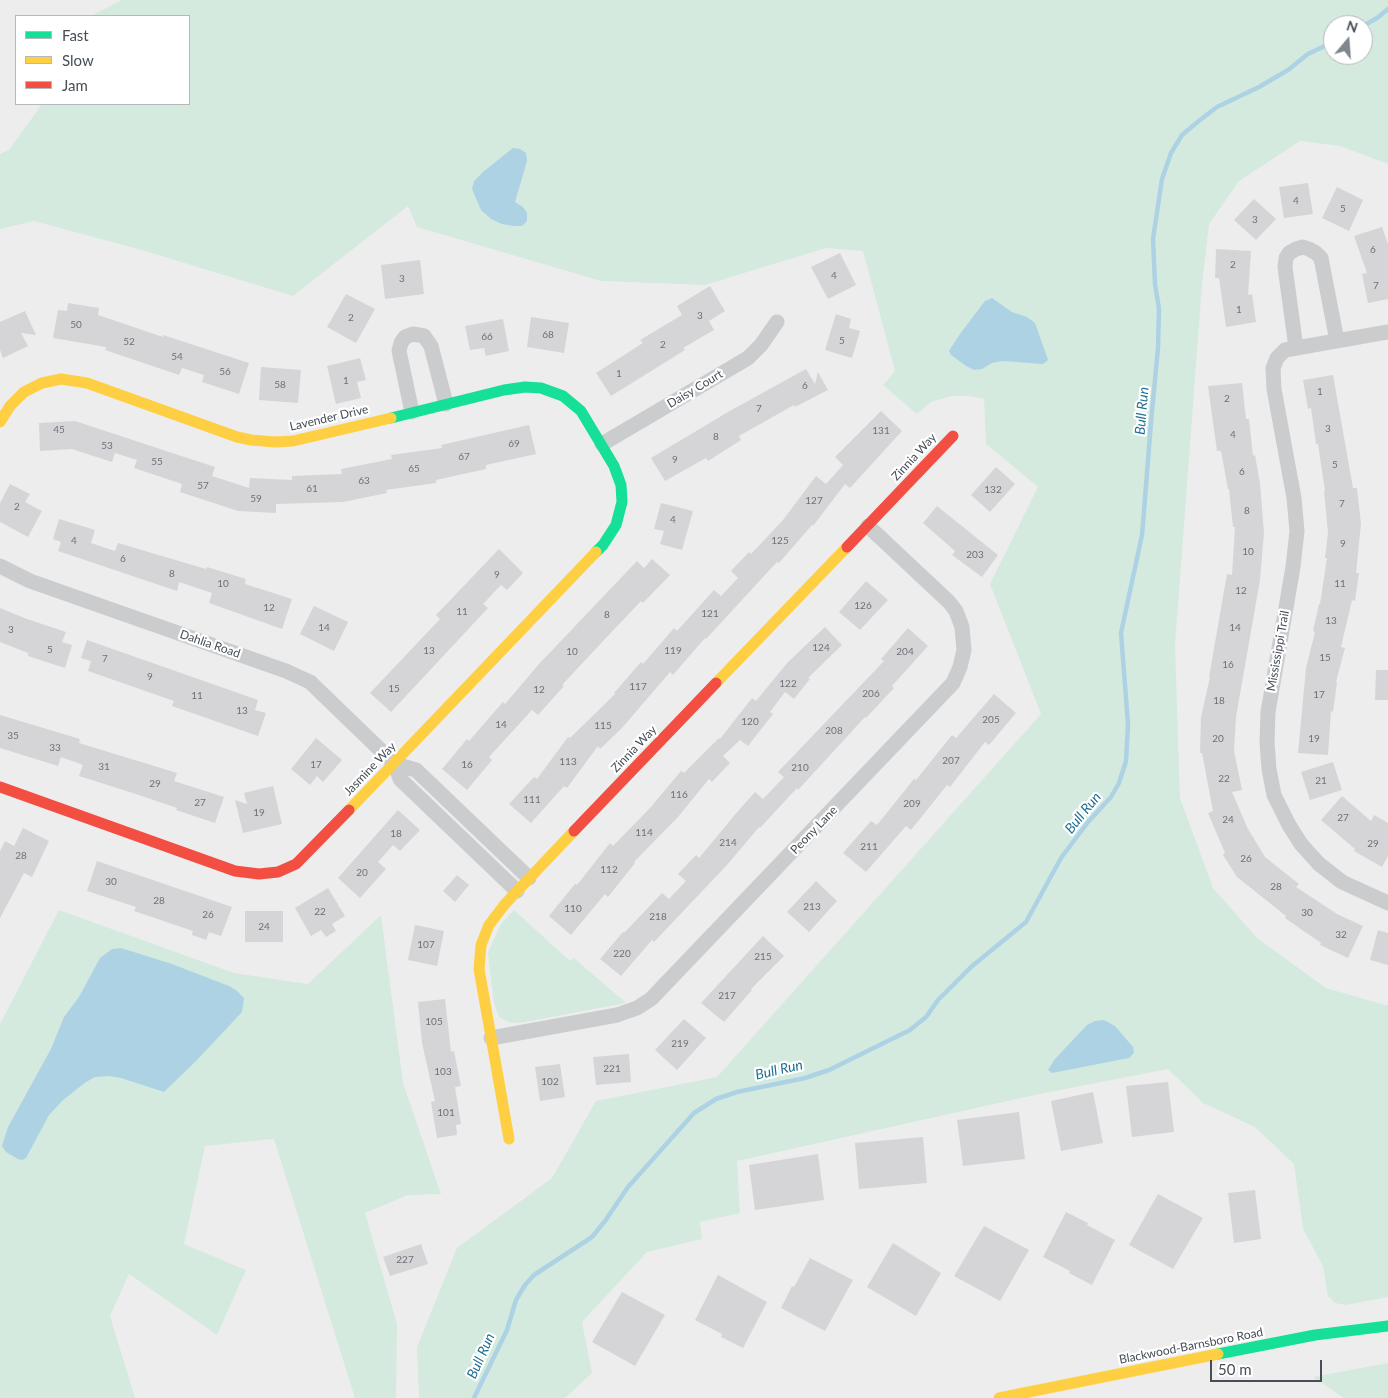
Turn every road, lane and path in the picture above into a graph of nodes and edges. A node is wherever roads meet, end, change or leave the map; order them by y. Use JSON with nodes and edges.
{"nodes":[{"id":1,"x":777,"y":322,"type":"dead end"},
{"id":2,"x":1388,"y":332,"type":"edge"},
{"id":3,"x":1337,"y":341,"type":"junction"},
{"id":4,"x":1290,"y":350,"type":"junction"},
{"id":5,"x":446,"y":404,"type":"junction"},
{"id":6,"x":412,"y":412,"type":"junction"},
{"id":7,"x":0,"y":422,"type":"edge"},
{"id":8,"x":953,"y":436,"type":"dead end"},
{"id":9,"x":602,"y":444,"type":"junction"},
{"id":10,"x":868,"y":526,"type":"junction"},
{"id":11,"x":0,"y":566,"type":"edge"},
{"id":12,"x":395,"y":764,"type":"junction"},
{"id":13,"x":0,"y":787,"type":"edge"},
{"id":14,"x":529,"y":878,"type":"junction"},
{"id":15,"x":517,"y":891,"type":"junction"},
{"id":16,"x":1388,"y":904,"type":"edge"},
{"id":17,"x":491,"y":1038,"type":"junction"},
{"id":18,"x":509,"y":1139,"type":"dead end"},
{"id":19,"x":1388,"y":1326,"type":"edge"},
{"id":20,"x":1000,"y":1398,"type":"edge"}],
"edges":[{"from":1,"to":9,"type":"street","name":"Daisy Court"},
{"from":2,"to":3,"type":"street"},
{"from":3,"to":4,"type":"street"},
{"from":3,"to":4,"type":"street"},
{"from":4,"to":16,"type":"street","name":"Mississippi Trail"},
{"from":5,"to":6,"type":"street","name":"Lavender Drive"},
{"from":5,"to":6,"type":"street"},
{"from":5,"to":9,"type":"street","name":"Lavender Drive"},
{"from":6,"to":7,"type":"street","name":"Lavender Drive"},
{"from":8,"to":10,"type":"street","name":"Zinnia Way"},
{"from":9,"to":12,"type":"street","name":"Jasmine Way"},
{"from":10,"to":14,"type":"street","name":"Zinnia Way"},
{"from":10,"to":17,"type":"street","name":"Peony Lane"},
{"from":11,"to":12,"type":"street","name":"Dahlia Road"},
{"from":12,"to":13,"type":"street","name":"Jasmine Way"},
{"from":12,"to":14,"type":"street","name":"Dahlia Road"},
{"from":12,"to":15,"type":"street","name":"Dahlia Road"},
{"from":14,"to":15,"type":"street","name":"Zinnia Way"},
{"from":15,"to":17,"type":"street","name":"Zinnia Way"},
{"from":17,"to":18,"type":"street","name":"Zinnia Way"},
{"from":19,"to":20,"type":"street","name":"Blackwood-Barnsboro Road"}]}
